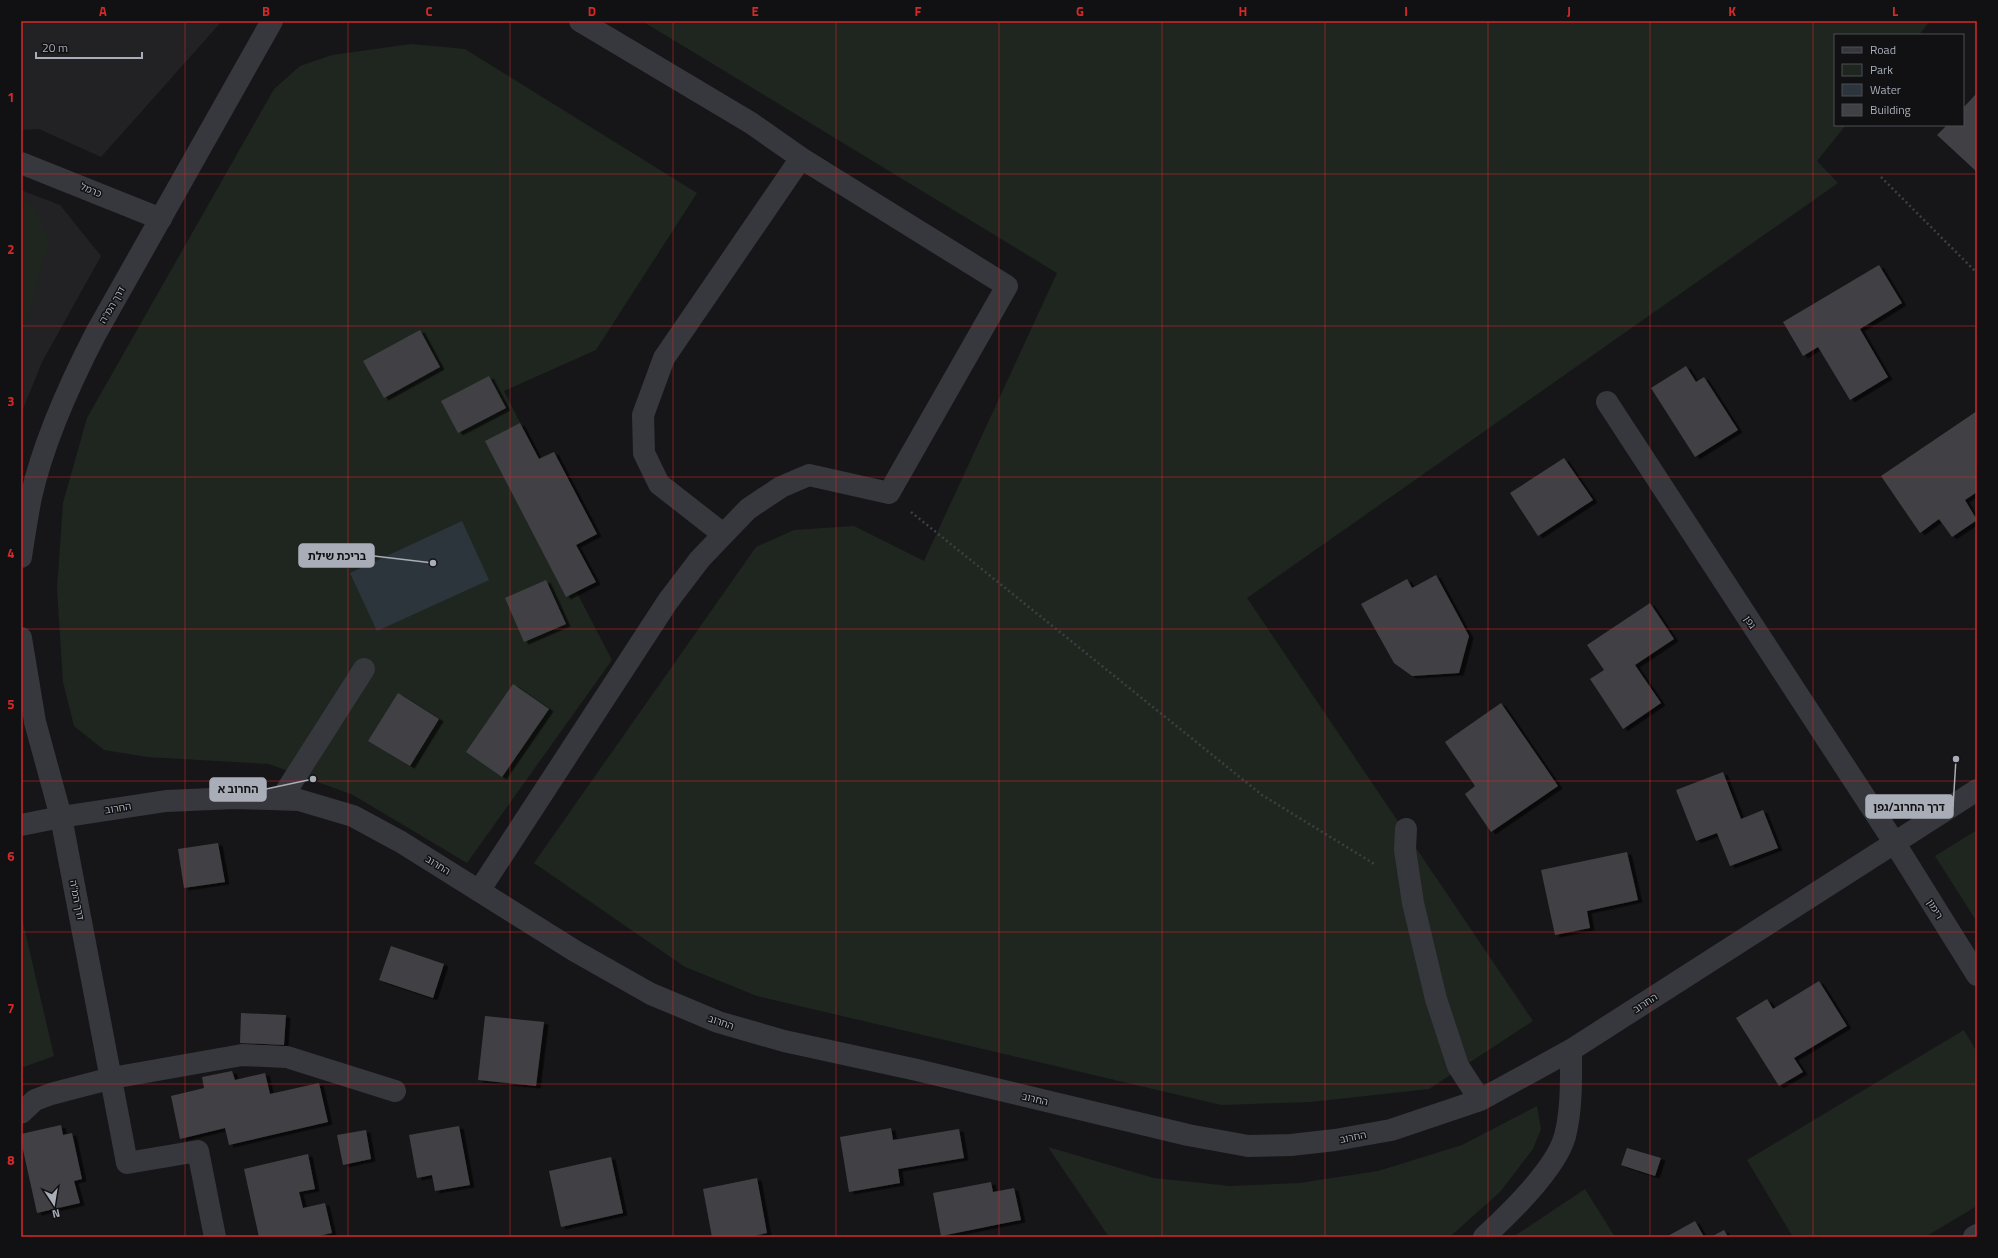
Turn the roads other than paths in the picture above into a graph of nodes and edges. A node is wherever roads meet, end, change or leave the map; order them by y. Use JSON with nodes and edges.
{"nodes":[{"id":1,"x":272,"y":21,"type":"edge"},
{"id":2,"x":289,"y":21,"type":"edge"},
{"id":3,"x":580,"y":21,"type":"edge"},
{"id":4,"x":246,"y":70,"type":"junction"},
{"id":5,"x":801,"y":158,"type":"junction"},
{"id":6,"x":21,"y":163,"type":"edge"},
{"id":7,"x":161,"y":218,"type":"junction"},
{"id":8,"x":1607,"y":402,"type":"dead end"},
{"id":9,"x":723,"y":534,"type":"junction"},
{"id":10,"x":21,"y":557,"type":"edge"},
{"id":11,"x":21,"y":638,"type":"edge"},
{"id":12,"x":364,"y":669,"type":"dead end"},
{"id":13,"x":1977,"y":790,"type":"edge"},
{"id":14,"x":281,"y":799,"type":"junction"},
{"id":15,"x":61,"y":817,"type":"junction"},
{"id":16,"x":21,"y":825,"type":"edge"},
{"id":17,"x":1406,"y":829,"type":"dead end"},
{"id":18,"x":1894,"y":842,"type":"junction"},
{"id":19,"x":479,"y":891,"type":"junction"},
{"id":20,"x":1977,"y":976,"type":"edge"},
{"id":21,"x":1571,"y":1050,"type":"junction"},
{"id":22,"x":112,"y":1078,"type":"junction"},
{"id":23,"x":395,"y":1091,"type":"dead end"},
{"id":24,"x":1480,"y":1100,"type":"junction"},
{"id":25,"x":21,"y":1113,"type":"edge"},
{"id":26,"x":1977,"y":1235,"type":"edge"},
{"id":27,"x":215,"y":1237,"type":"edge"},
{"id":28,"x":1484,"y":1237,"type":"edge"},
{"id":29,"x":1974,"y":1237,"type":"edge"}],
"edges":[{"from":1,"to":4,"type":"street","name":"דרך המ\"ה"},
{"from":2,"to":4,"type":"street","name":"דרך המ\"ה"},
{"from":3,"to":5,"type":"street"},
{"from":4,"to":7,"type":"street","name":"דרך המ\"ה"},
{"from":5,"to":9,"type":"street"},
{"from":5,"to":9,"type":"street"},
{"from":6,"to":7,"type":"street","name":"כרמל"},
{"from":7,"to":10,"type":"street","name":"דרך המ\"ה"},
{"from":8,"to":18,"type":"street","name":"גפן"},
{"from":9,"to":19,"type":"street"},
{"from":11,"to":15,"type":"street","name":"דרך המ\"ה"},
{"from":12,"to":14,"type":"street"},
{"from":13,"to":18,"type":"street","name":"החרוב"},
{"from":14,"to":15,"type":"street","name":"החרוב"},
{"from":14,"to":19,"type":"street","name":"החרוב"},
{"from":15,"to":16,"type":"street","name":"החרוב"},
{"from":15,"to":22,"type":"street","name":"דרך המ\"ה"},
{"from":17,"to":24,"type":"street"},
{"from":18,"to":20,"type":"street","name":"רימון"},
{"from":18,"to":21,"type":"street","name":"החרוב"},
{"from":19,"to":24,"type":"street","name":"החרוב"},
{"from":21,"to":24,"type":"street","name":"החרוב"},
{"from":21,"to":28,"type":"street"},
{"from":22,"to":23,"type":"street"},
{"from":22,"to":25,"type":"street"},
{"from":22,"to":27,"type":"street","name":"דרך המ\"ה"},
{"from":26,"to":29,"type":"street"}]}
